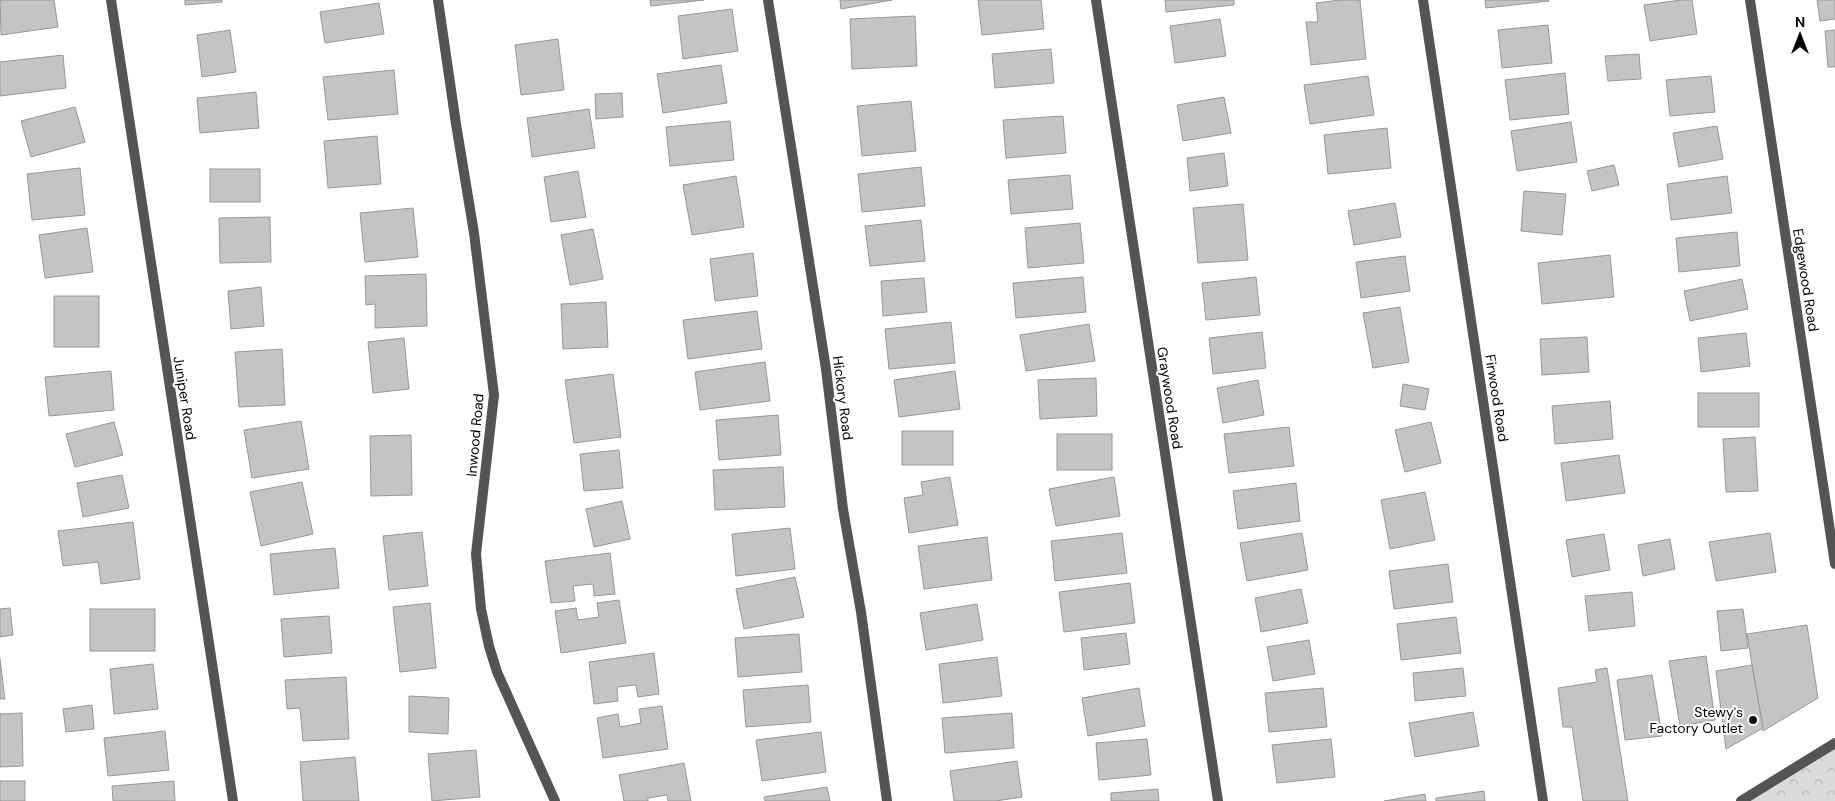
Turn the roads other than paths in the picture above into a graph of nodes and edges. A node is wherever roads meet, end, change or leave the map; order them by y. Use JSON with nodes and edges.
{"nodes":[{"id":1,"x":110,"y":0,"type":"edge"},
{"id":2,"x":438,"y":0,"type":"edge"},
{"id":3,"x":768,"y":0,"type":"edge"},
{"id":4,"x":1096,"y":0,"type":"edge"},
{"id":5,"x":1423,"y":0,"type":"edge"},
{"id":6,"x":1750,"y":0,"type":"edge"},
{"id":7,"x":1835,"y":564,"type":"edge"},
{"id":8,"x":1835,"y":743,"type":"edge"},
{"id":9,"x":233,"y":801,"type":"edge"},
{"id":10,"x":556,"y":801,"type":"edge"},
{"id":11,"x":887,"y":801,"type":"edge"},
{"id":12,"x":1218,"y":801,"type":"edge"},
{"id":13,"x":1543,"y":801,"type":"edge"},
{"id":14,"x":1741,"y":801,"type":"edge"}],
"edges":[{"from":1,"to":9,"type":"street","name":"Juniper Road"},
{"from":2,"to":10,"type":"street","name":"Inwood Road"},
{"from":3,"to":11,"type":"street","name":"Hickory Road"},
{"from":4,"to":12,"type":"street","name":"Graywood Road"},
{"from":5,"to":13,"type":"street","name":"Firwood Road"},
{"from":6,"to":7,"type":"street","name":"Edgewood Road"},
{"from":8,"to":14,"type":"street"}]}
